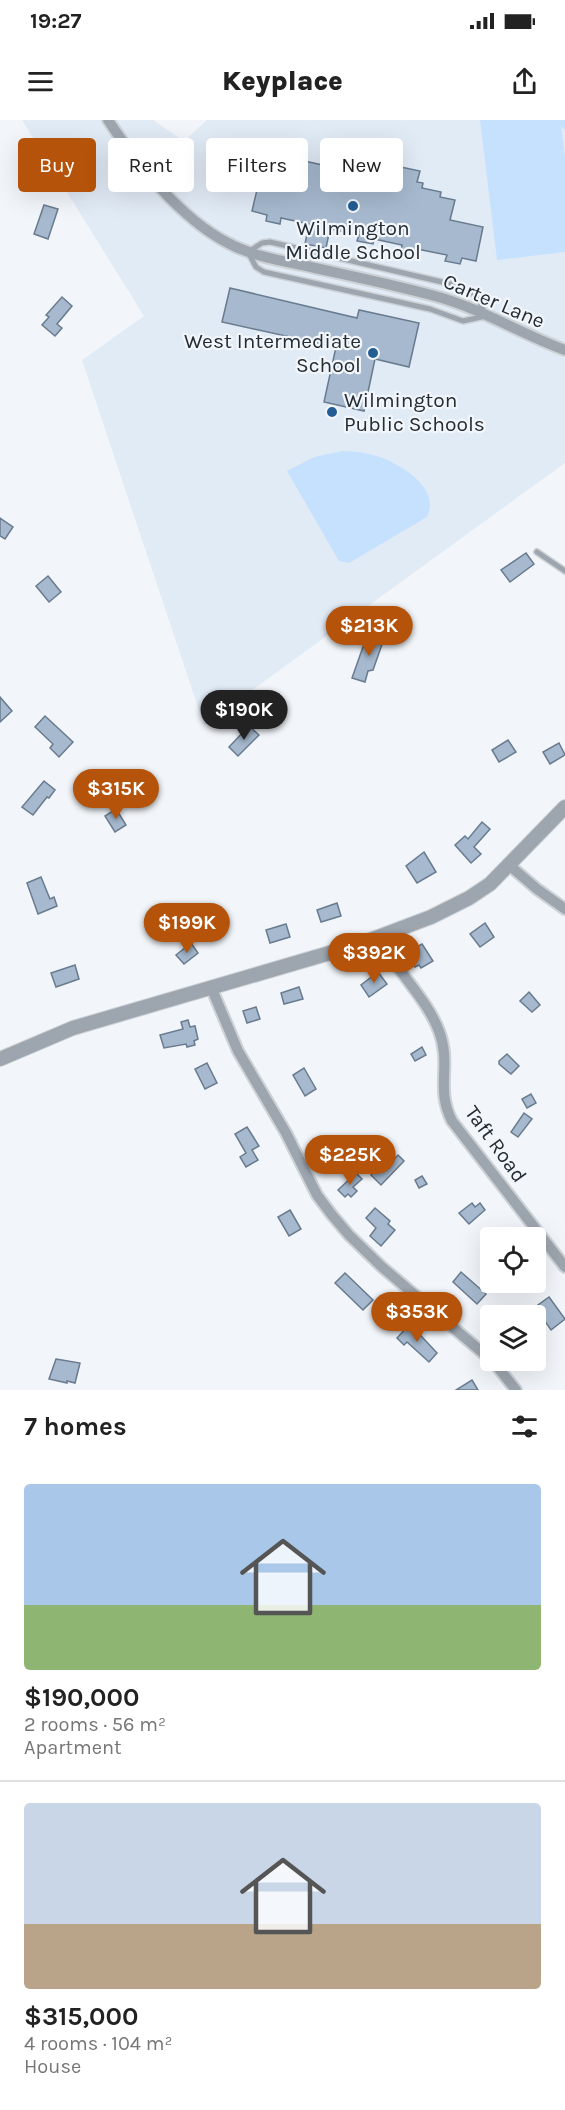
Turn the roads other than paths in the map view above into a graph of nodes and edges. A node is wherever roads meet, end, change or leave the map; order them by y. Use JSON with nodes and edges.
{"nodes":[{"id":1,"x":108,"y":120,"type":"edge"},
{"id":2,"x":248,"y":252,"type":"junction"},
{"id":3,"x":486,"y":316,"type":"junction"},
{"id":4,"x":565,"y":350,"type":"edge"},
{"id":5,"x":537,"y":552,"type":"dead end"},
{"id":6,"x":565,"y":571,"type":"edge"},
{"id":7,"x":565,"y":807,"type":"edge"},
{"id":8,"x":509,"y":865,"type":"junction"},
{"id":9,"x":565,"y":909,"type":"edge"},
{"id":10,"x":378,"y":937,"type":"junction"},
{"id":11,"x":211,"y":987,"type":"junction"},
{"id":12,"x":0,"y":1059,"type":"edge"},
{"id":13,"x":565,"y":1267,"type":"edge"},
{"id":14,"x":480,"y":1351,"type":"edge"},
{"id":15,"x":500,"y":1371,"type":"edge"},
{"id":16,"x":516,"y":1390,"type":"edge"}],
"edges":[{"from":1,"to":2,"type":"street","name":"Carter Lane"},
{"from":2,"to":3,"type":"street","name":"Carter Lane"},
{"from":2,"to":3,"type":"lane"},
{"from":3,"to":4,"type":"street","name":"Carter Lane"},
{"from":5,"to":6,"type":"lane"},
{"from":7,"to":8,"type":"street"},
{"from":8,"to":9,"type":"street"},
{"from":8,"to":10,"type":"street"},
{"from":10,"to":11,"type":"street"},
{"from":10,"to":13,"type":"street","name":"Taft Road"},
{"from":11,"to":12,"type":"street"},
{"from":11,"to":14,"type":"street"},
{"from":15,"to":16,"type":"street"}]}
